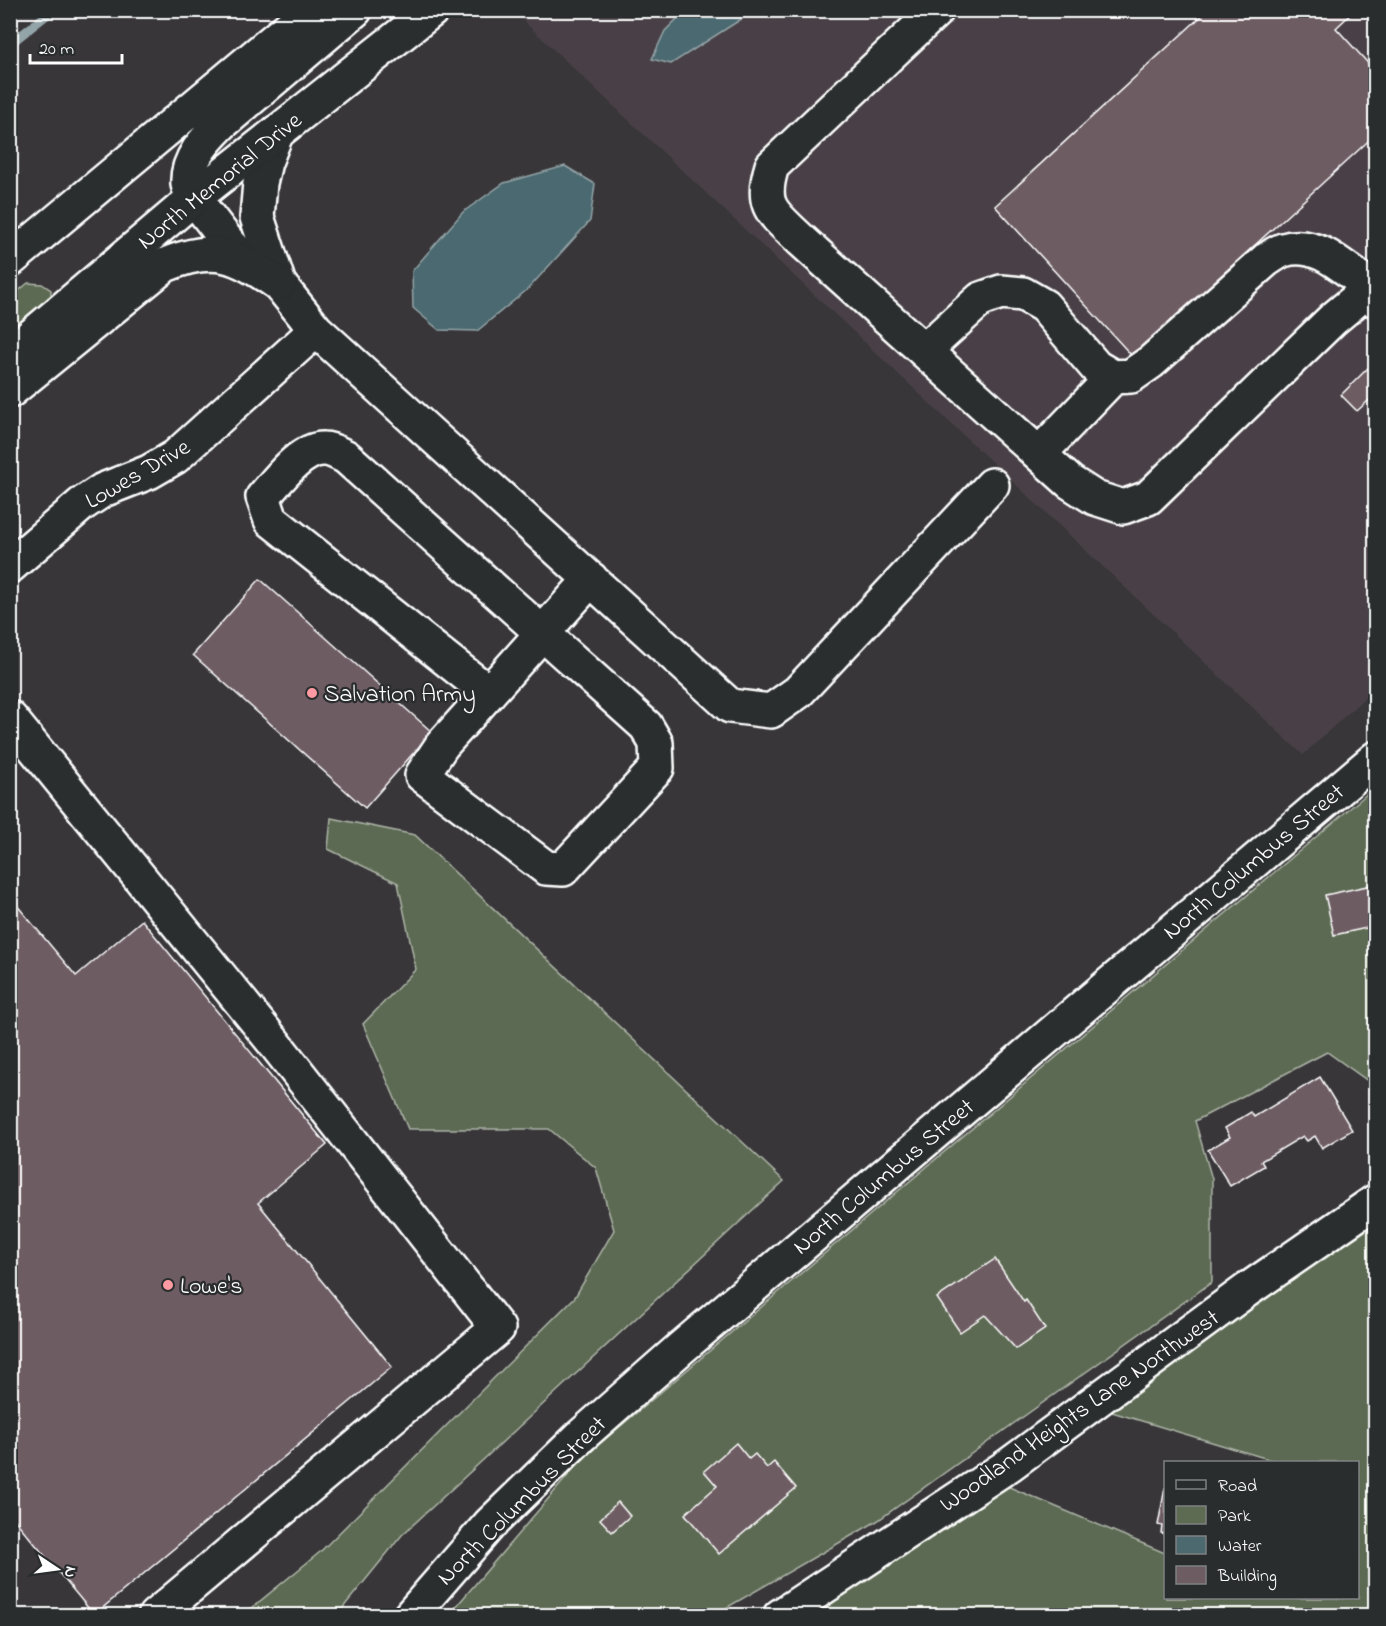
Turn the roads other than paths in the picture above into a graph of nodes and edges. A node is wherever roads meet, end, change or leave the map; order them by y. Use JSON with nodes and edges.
{"nodes":[{"id":1,"x":310,"y":10,"type":"edge"},
{"id":2,"x":355,"y":10,"type":"edge"},
{"id":3,"x":432,"y":10,"type":"edge"},
{"id":4,"x":937,"y":10,"type":"edge"},
{"id":5,"x":277,"y":132,"type":"junction"},
{"id":6,"x":194,"y":198,"type":"junction"},
{"id":7,"x":10,"y":260,"type":"edge"},
{"id":8,"x":248,"y":264,"type":"junction"},
{"id":9,"x":279,"y":284,"type":"junction"},
{"id":10,"x":1371,"y":291,"type":"edge"},
{"id":11,"x":316,"y":330,"type":"junction"},
{"id":12,"x":924,"y":351,"type":"junction"},
{"id":13,"x":10,"y":354,"type":"edge"},
{"id":14,"x":1113,"y":377,"type":"junction"},
{"id":15,"x":10,"y":391,"type":"edge"},
{"id":16,"x":1039,"y":454,"type":"junction"},
{"id":17,"x":992,"y":485,"type":"dead end"},
{"id":18,"x":10,"y":566,"type":"edge"},
{"id":19,"x":591,"y":579,"type":"junction"},
{"id":20,"x":542,"y":633,"type":"junction"},
{"id":21,"x":489,"y":693,"type":"junction"},
{"id":22,"x":10,"y":718,"type":"edge"},
{"id":23,"x":1376,"y":758,"type":"edge"},
{"id":24,"x":1376,"y":1201,"type":"edge"},
{"id":25,"x":155,"y":1616,"type":"edge"},
{"id":26,"x":411,"y":1616,"type":"edge"},
{"id":27,"x":780,"y":1616,"type":"edge"}],
"edges":[{"from":1,"to":7,"type":"street"},
{"from":2,"to":6,"type":"street"},
{"from":3,"to":5,"type":"street","name":"North Memorial Drive"},
{"from":4,"to":12,"type":"street"},
{"from":5,"to":6,"type":"street","name":"North Memorial Drive"},
{"from":5,"to":9,"type":"street"},
{"from":6,"to":8,"type":"street"},
{"from":6,"to":13,"type":"street","name":"North Memorial Drive"},
{"from":8,"to":9,"type":"street"},
{"from":8,"to":15,"type":"street"},
{"from":9,"to":11,"type":"street"},
{"from":10,"to":14,"type":"street"},
{"from":10,"to":16,"type":"street"},
{"from":11,"to":18,"type":"street","name":"Lowes Drive"},
{"from":11,"to":19,"type":"street"},
{"from":12,"to":14,"type":"street"},
{"from":12,"to":16,"type":"street"},
{"from":14,"to":16,"type":"street"},
{"from":17,"to":19,"type":"street"},
{"from":19,"to":20,"type":"street"},
{"from":20,"to":21,"type":"street"},
{"from":20,"to":21,"type":"street"},
{"from":20,"to":21,"type":"street"},
{"from":22,"to":25,"type":"street"},
{"from":23,"to":26,"type":"street","name":"North Columbus Street"},
{"from":24,"to":27,"type":"street","name":"Woodland Heights Lane Northwest"}]}
